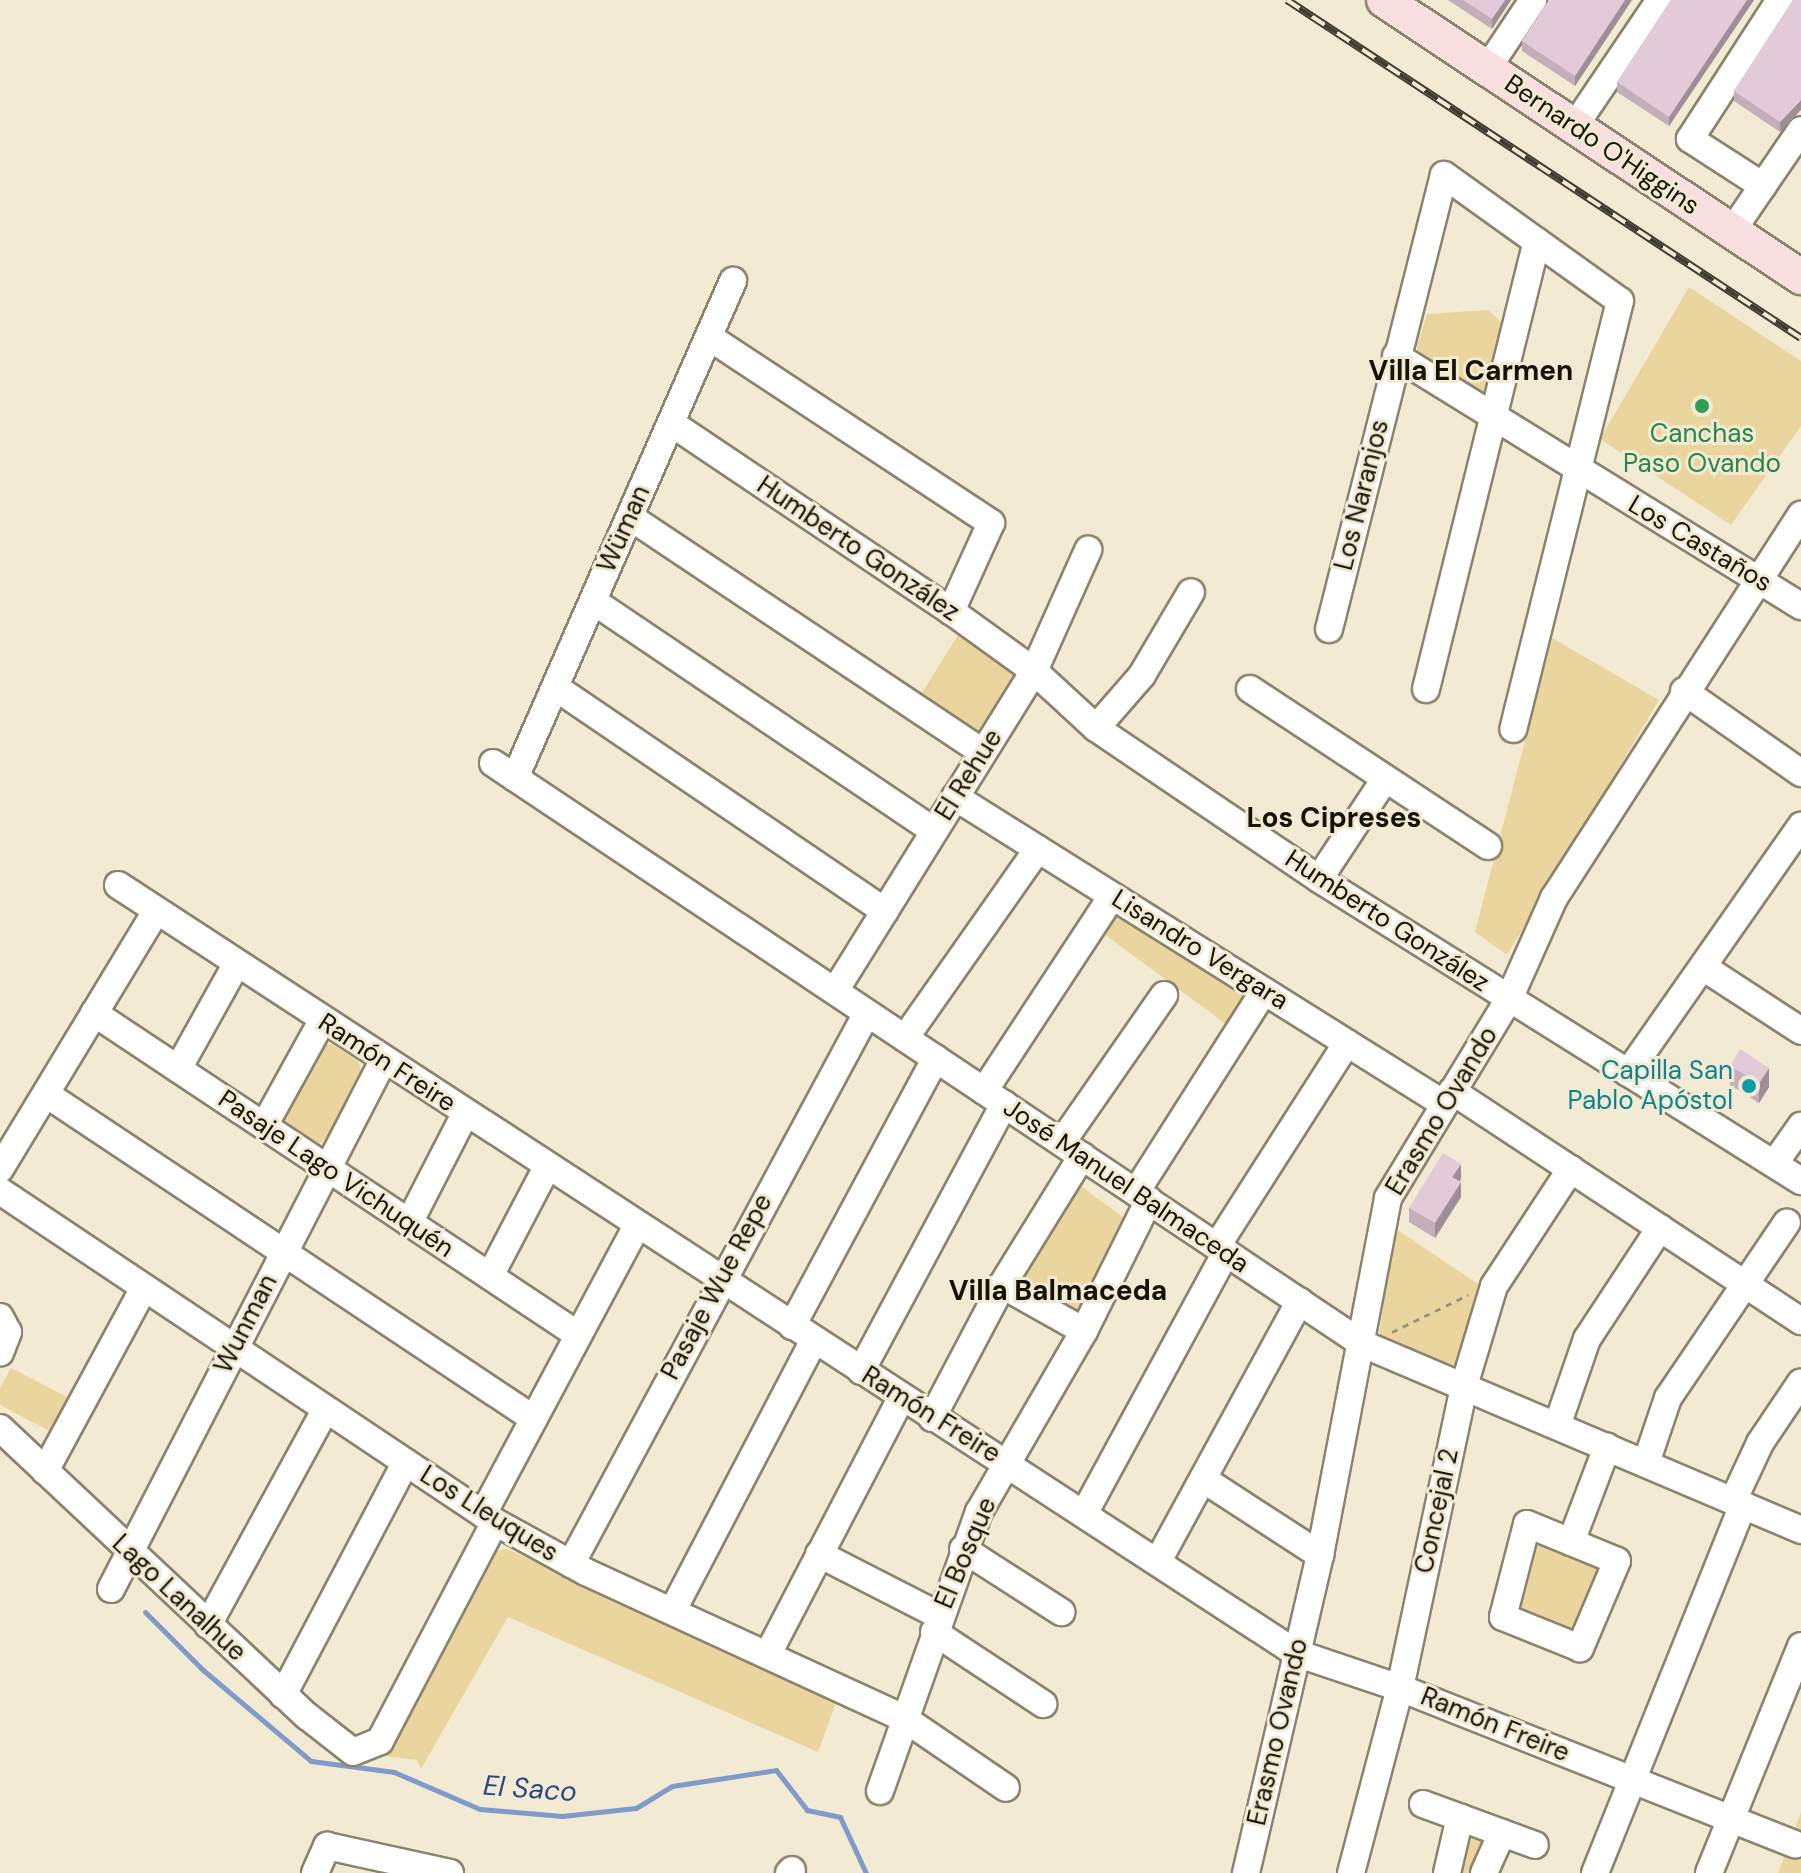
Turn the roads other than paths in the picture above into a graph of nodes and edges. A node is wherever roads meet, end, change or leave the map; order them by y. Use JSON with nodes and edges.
{"nodes":[{"id":1,"x":1533,"y":0,"type":"edge"},
{"id":2,"x":1660,"y":0,"type":"edge"},
{"id":3,"x":1780,"y":0,"type":"edge"},
{"id":4,"x":1399,"y":4,"type":"edge"},
{"id":5,"x":1487,"y":69,"type":"junction"},
{"id":6,"x":1574,"y":127,"type":"junction"},
{"id":7,"x":1801,"y":130,"type":"edge"},
{"id":8,"x":1763,"y":186,"type":"junction"},
{"id":9,"x":1732,"y":231,"type":"junction"},
{"id":10,"x":1537,"y":242,"type":"junction"},
{"id":11,"x":1801,"y":277,"type":"edge"},
{"id":12,"x":733,"y":281,"type":"dead end"},
{"id":13,"x":709,"y":337,"type":"junction"},
{"id":14,"x":1396,"y":356,"type":"junction"},
{"id":15,"x":1494,"y":416,"type":"junction"},
{"id":16,"x":671,"y":423,"type":"junction"},
{"id":17,"x":1578,"y":470,"type":"junction"},
{"id":18,"x":1801,"y":515,"type":"edge"},
{"id":19,"x":630,"y":517,"type":"junction"},
{"id":20,"x":1088,"y":550,"type":"dead end"},
{"id":21,"x":1758,"y":579,"type":"junction"},
{"id":22,"x":1191,"y":592,"type":"dead end"},
{"id":23,"x":593,"y":601,"type":"junction"},
{"id":24,"x":1801,"y":606,"type":"edge"},
{"id":25,"x":951,"y":611,"type":"junction"},
{"id":26,"x":1329,"y":629,"type":"dead end"},
{"id":27,"x":1034,"y":671,"type":"junction"},
{"id":28,"x":555,"y":687,"type":"junction"},
{"id":29,"x":1250,"y":689,"type":"dead end"},
{"id":30,"x":1426,"y":689,"type":"dead end"},
{"id":31,"x":1684,"y":691,"type":"junction"},
{"id":32,"x":1096,"y":728,"type":"junction"},
{"id":33,"x":1513,"y":729,"type":"dead end"},
{"id":34,"x":983,"y":752,"type":"junction"},
{"id":35,"x":504,"y":770,"type":"joint"},
{"id":36,"x":1801,"y":773,"type":"edge"},
{"id":37,"x":1385,"y":779,"type":"junction"},
{"id":38,"x":955,"y":797,"type":"junction"},
{"id":39,"x":1801,"y":826,"type":"edge"},
{"id":40,"x":934,"y":831,"type":"junction"},
{"id":41,"x":1488,"y":846,"type":"dead end"},
{"id":42,"x":1038,"y":849,"type":"junction"},
{"id":43,"x":1319,"y":879,"type":"junction"},
{"id":44,"x":118,"y":885,"type":"dead end"},
{"id":45,"x":1112,"y":896,"type":"junction"},
{"id":46,"x":156,"y":911,"type":"junction"},
{"id":47,"x":885,"y":911,"type":"junction"},
{"id":48,"x":236,"y":965,"type":"junction"},
{"id":49,"x":1703,"y":967,"type":"junction"},
{"id":50,"x":835,"y":991,"type":"junction"},
{"id":51,"x":1264,"y":991,"type":"junction"},
{"id":52,"x":1164,"y":995,"type":"dead end"},
{"id":53,"x":1509,"y":999,"type":"junction"},
{"id":54,"x":94,"y":1013,"type":"junction"},
{"id":55,"x":867,"y":1013,"type":"junction"},
{"id":56,"x":322,"y":1021,"type":"junction"},
{"id":57,"x":1801,"y":1031,"type":"edge"},
{"id":58,"x":905,"y":1038,"type":"junction"},
{"id":59,"x":1347,"y":1043,"type":"junction"},
{"id":60,"x":936,"y":1058,"type":"junction"},
{"id":61,"x":383,"y":1061,"type":"junction"},
{"id":62,"x":178,"y":1069,"type":"junction"},
{"id":63,"x":1628,"y":1073,"type":"junction"},
{"id":64,"x":46,"y":1094,"type":"junction"},
{"id":65,"x":994,"y":1097,"type":"junction"},
{"id":66,"x":1448,"y":1097,"type":"junction"},
{"id":67,"x":465,"y":1114,"type":"junction"},
{"id":68,"x":264,"y":1126,"type":"junction"},
{"id":69,"x":1801,"y":1126,"type":"edge"},
{"id":70,"x":1072,"y":1149,"type":"junction"},
{"id":71,"x":1774,"y":1164,"type":"junction"},
{"id":72,"x":547,"y":1167,"type":"junction"},
{"id":73,"x":0,"y":1169,"type":"edge"},
{"id":74,"x":328,"y":1169,"type":"junction"},
{"id":75,"x":1571,"y":1169,"type":"junction"},
{"id":76,"x":1801,"y":1181,"type":"edge"},
{"id":77,"x":0,"y":1191,"type":"edge"},
{"id":78,"x":1143,"y":1196,"type":"junction"},
{"id":79,"x":1787,"y":1222,"type":"dead end"},
{"id":80,"x":409,"y":1223,"type":"junction"},
{"id":81,"x":637,"y":1225,"type":"junction"},
{"id":82,"x":1660,"y":1228,"type":"junction"},
{"id":83,"x":1221,"y":1249,"type":"junction"},
{"id":84,"x":283,"y":1253,"type":"junction"},
{"id":85,"x":490,"y":1276,"type":"junction"},
{"id":86,"x":720,"y":1279,"type":"junction"},
{"id":87,"x":1745,"y":1284,"type":"junction"},
{"id":88,"x":1002,"y":1285,"type":"junction"},
{"id":89,"x":144,"y":1288,"type":"junction"},
{"id":90,"x":1300,"y":1301,"type":"junction"},
{"id":91,"x":0,"y":1317,"type":"edge"},
{"id":92,"x":1801,"y":1321,"type":"edge"},
{"id":93,"x":1084,"y":1331,"type":"junction"},
{"id":94,"x":803,"y":1333,"type":"junction"},
{"id":95,"x":577,"y":1334,"type":"junction"},
{"id":96,"x":1374,"y":1339,"type":"junction"},
{"id":97,"x":233,"y":1348,"type":"junction"},
{"id":98,"x":0,"y":1353,"type":"edge"},
{"id":99,"x":861,"y":1371,"type":"junction"},
{"id":100,"x":1801,"y":1382,"type":"edge"},
{"id":101,"x":1464,"y":1386,"type":"junction"},
{"id":102,"x":901,"y":1398,"type":"junction"},
{"id":103,"x":325,"y":1410,"type":"junction"},
{"id":104,"x":932,"y":1418,"type":"junction"},
{"id":105,"x":534,"y":1419,"type":"junction"},
{"id":106,"x":1557,"y":1426,"type":"junction"},
{"id":107,"x":0,"y":1428,"type":"edge"},
{"id":108,"x":1607,"y":1447,"type":"junction"},
{"id":109,"x":406,"y":1462,"type":"junction"},
{"id":110,"x":1646,"y":1463,"type":"junction"},
{"id":111,"x":1009,"y":1465,"type":"junction"},
{"id":112,"x":45,"y":1471,"type":"junction"},
{"id":113,"x":1203,"y":1479,"type":"junction"},
{"id":114,"x":1738,"y":1503,"type":"junction"},
{"id":115,"x":1085,"y":1512,"type":"junction"},
{"id":116,"x":489,"y":1518,"type":"junction"},
{"id":117,"x":1801,"y":1530,"type":"edge"},
{"id":118,"x":1571,"y":1542,"type":"junction"},
{"id":119,"x":963,"y":1549,"type":"junction"},
{"id":120,"x":130,"y":1552,"type":"junction"},
{"id":121,"x":819,"y":1554,"type":"junction"},
{"id":122,"x":1320,"y":1555,"type":"junction"},
{"id":123,"x":1158,"y":1561,"type":"junction"},
{"id":124,"x":571,"y":1564,"type":"junction"},
{"id":125,"x":111,"y":1589,"type":"dead end"},
{"id":126,"x":674,"y":1608,"type":"junction"},
{"id":127,"x":1061,"y":1612,"type":"dead end"},
{"id":128,"x":937,"y":1624,"type":"junction"},
{"id":129,"x":208,"y":1625,"type":"junction"},
{"id":130,"x":1801,"y":1646,"type":"edge"},
{"id":131,"x":769,"y":1652,"type":"junction"},
{"id":132,"x":1296,"y":1653,"type":"junction"},
{"id":133,"x":1400,"y":1688,"type":"junction"},
{"id":134,"x":283,"y":1695,"type":"junction"},
{"id":135,"x":1043,"y":1704,"type":"dead end"},
{"id":136,"x":905,"y":1719,"type":"junction"},
{"id":137,"x":1633,"y":1780,"type":"junction"},
{"id":138,"x":1006,"y":1788,"type":"dead end"},
{"id":139,"x":880,"y":1791,"type":"dead end"},
{"id":140,"x":1423,"y":1804,"type":"dead end"},
{"id":141,"x":1460,"y":1817,"type":"junction"},
{"id":142,"x":1730,"y":1818,"type":"junction"},
{"id":143,"x":1502,"y":1833,"type":"junction"},
{"id":144,"x":1795,"y":1844,"type":"dead end"},
{"id":145,"x":1535,"y":1845,"type":"dead end"},
{"id":146,"x":319,"y":1871,"type":"edge"},
{"id":147,"x":450,"y":1873,"type":"edge"},
{"id":148,"x":1246,"y":1873,"type":"edge"},
{"id":149,"x":1351,"y":1873,"type":"edge"},
{"id":150,"x":1447,"y":1873,"type":"edge"},
{"id":151,"x":1484,"y":1873,"type":"edge"},
{"id":152,"x":1595,"y":1873,"type":"edge"},
{"id":153,"x":1709,"y":1873,"type":"edge"}],
"edges":[{"from":1,"to":5,"type":"street"},
{"from":2,"to":6,"type":"street"},
{"from":3,"to":8,"type":"street"},
{"from":4,"to":5,"type":"main road","name":"Bernardo O'Higgins"},
{"from":5,"to":6,"type":"main road","name":"Bernardo O'Higgins"},
{"from":6,"to":9,"type":"main road","name":"Bernardo O'Higgins"},
{"from":7,"to":8,"type":"street"},
{"from":8,"to":9,"type":"street"},
{"from":9,"to":11,"type":"main road","name":"Bernardo O'Higgins"},
{"from":10,"to":14,"type":"street","name":"Los Naranjos"},
{"from":10,"to":15,"type":"street"},
{"from":10,"to":17,"type":"street"},
{"from":12,"to":13,"type":"street","name":"Wüman"},
{"from":13,"to":16,"type":"street","name":"Wüman"},
{"from":13,"to":25,"type":"street"},
{"from":14,"to":15,"type":"street","name":"Los Castaños"},
{"from":14,"to":26,"type":"street","name":"Los Naranjos"},
{"from":15,"to":17,"type":"street","name":"Los Castaños"},
{"from":15,"to":30,"type":"street"},
{"from":16,"to":19,"type":"street","name":"Wüman"},
{"from":16,"to":25,"type":"street","name":"Humberto González"},
{"from":17,"to":21,"type":"street","name":"Los Castaños"},
{"from":17,"to":33,"type":"street"},
{"from":18,"to":21,"type":"street","name":"Erasmo Ovando"},
{"from":19,"to":23,"type":"street","name":"Wüman"},
{"from":19,"to":34,"type":"street"},
{"from":20,"to":27,"type":"street","name":"El Rehue"},
{"from":21,"to":24,"type":"street","name":"Los Castaños"},
{"from":21,"to":31,"type":"street","name":"Erasmo Ovando"},
{"from":22,"to":32,"type":"street"},
{"from":23,"to":28,"type":"street","name":"Wüman"},
{"from":23,"to":40,"type":"street"},
{"from":25,"to":27,"type":"street","name":"Humberto González"},
{"from":27,"to":32,"type":"street","name":"Humberto González"},
{"from":27,"to":34,"type":"street","name":"El Rehue"},
{"from":28,"to":35,"type":"street","name":"Wüman"},
{"from":28,"to":47,"type":"street"},
{"from":29,"to":37,"type":"street"},
{"from":31,"to":36,"type":"street"},
{"from":31,"to":53,"type":"street","name":"Erasmo Ovando"},
{"from":32,"to":43,"type":"street","name":"Humberto González"},
{"from":34,"to":38,"type":"street","name":"El Rehue"},
{"from":35,"to":50,"type":"street","name":"José Manuel Balmaceda"},
{"from":37,"to":41,"type":"street"},
{"from":37,"to":43,"type":"street"},
{"from":38,"to":40,"type":"street","name":"El Rehue"},
{"from":38,"to":42,"type":"street","name":"Lisandro Vergara"},
{"from":39,"to":49,"type":"street"},
{"from":40,"to":47,"type":"street","name":"El Rehue"},
{"from":42,"to":45,"type":"street","name":"Lisandro Vergara"},
{"from":42,"to":58,"type":"street"},
{"from":43,"to":53,"type":"street","name":"Humberto González"},
{"from":44,"to":46,"type":"street","name":"Ramón Freire"},
{"from":45,"to":51,"type":"street","name":"Lisandro Vergara"},
{"from":45,"to":65,"type":"street"},
{"from":46,"to":48,"type":"street","name":"Ramón Freire"},
{"from":46,"to":54,"type":"street"},
{"from":47,"to":50,"type":"street","name":"El Rehue"},
{"from":48,"to":56,"type":"street","name":"Ramón Freire"},
{"from":48,"to":62,"type":"street"},
{"from":49,"to":57,"type":"street"},
{"from":49,"to":63,"type":"street"},
{"from":50,"to":55,"type":"street","name":"José Manuel Balmaceda"},
{"from":51,"to":59,"type":"street","name":"Lisandro Vergara"},
{"from":51,"to":78,"type":"street","name":"El Bosque"},
{"from":52,"to":70,"type":"street"},
{"from":53,"to":63,"type":"street","name":"Humberto González"},
{"from":53,"to":66,"type":"street","name":"Erasmo Ovando"},
{"from":54,"to":62,"type":"street","name":"Pasaje Lago Vichuquén"},
{"from":54,"to":64,"type":"street"},
{"from":55,"to":58,"type":"street","name":"José Manuel Balmaceda"},
{"from":55,"to":86,"type":"street","name":"Pasaje Wue Repe"},
{"from":56,"to":61,"type":"street","name":"Ramón Freire"},
{"from":56,"to":68,"type":"street"},
{"from":58,"to":60,"type":"street","name":"José Manuel Balmaceda"},
{"from":59,"to":66,"type":"street","name":"Lisandro Vergara"},
{"from":59,"to":83,"type":"street"},
{"from":60,"to":65,"type":"street","name":"José Manuel Balmaceda"},
{"from":60,"to":94,"type":"street"},
{"from":61,"to":67,"type":"street","name":"Ramón Freire"},
{"from":61,"to":74,"type":"street","name":"Wunman"},
{"from":62,"to":68,"type":"street","name":"Pasaje Lago Vichuquén"},
{"from":63,"to":71,"type":"street","name":"Humberto González"},
{"from":64,"to":73,"type":"street"},
{"from":64,"to":84,"type":"street"},
{"from":65,"to":70,"type":"street","name":"José Manuel Balmaceda"},
{"from":65,"to":99,"type":"street"},
{"from":66,"to":75,"type":"street","name":"Lisandro Vergara"},
{"from":66,"to":96,"type":"street","name":"Erasmo Ovando"},
{"from":67,"to":72,"type":"street","name":"Ramón Freire"},
{"from":67,"to":80,"type":"street"},
{"from":68,"to":74,"type":"street","name":"Pasaje Lago Vichuquén"},
{"from":69,"to":71,"type":"street"},
{"from":70,"to":78,"type":"street","name":"José Manuel Balmaceda"},
{"from":70,"to":88,"type":"street"},
{"from":71,"to":76,"type":"street","name":"Humberto González"},
{"from":72,"to":81,"type":"street","name":"Ramón Freire"},
{"from":72,"to":85,"type":"street"},
{"from":74,"to":80,"type":"street","name":"Pasaje Lago Vichuquén"},
{"from":74,"to":84,"type":"street","name":"Wunman"},
{"from":75,"to":82,"type":"street","name":"Lisandro Vergara"},
{"from":75,"to":101,"type":"street","name":"Concejal 2"},
{"from":77,"to":89,"type":"street","name":"Los Lleuques"},
{"from":78,"to":83,"type":"street","name":"José Manuel Balmaceda"},
{"from":78,"to":93,"type":"street","name":"El Bosque"},
{"from":79,"to":87,"type":"street"},
{"from":80,"to":85,"type":"street","name":"Pasaje Lago Vichuquén"},
{"from":81,"to":86,"type":"street","name":"Ramón Freire"},
{"from":81,"to":95,"type":"street"},
{"from":82,"to":87,"type":"street","name":"Lisandro Vergara"},
{"from":82,"to":106,"type":"street"},
{"from":83,"to":90,"type":"street","name":"José Manuel Balmaceda"},
{"from":83,"to":115,"type":"street"},
{"from":84,"to":97,"type":"street","name":"Wunman"},
{"from":84,"to":105,"type":"street"},
{"from":85,"to":95,"type":"street","name":"Pasaje Lago Vichuquén"},
{"from":86,"to":94,"type":"street","name":"Ramón Freire"},
{"from":86,"to":124,"type":"street","name":"Pasaje Wue Repe"},
{"from":87,"to":92,"type":"street","name":"Lisandro Vergara"},
{"from":87,"to":110,"type":"street"},
{"from":88,"to":93,"type":"street"},
{"from":88,"to":104,"type":"street"},
{"from":89,"to":97,"type":"street","name":"Los Lleuques"},
{"from":89,"to":112,"type":"street"},
{"from":90,"to":96,"type":"street","name":"José Manuel Balmaceda"},
{"from":90,"to":113,"type":"street"},
{"from":91,"to":98,"type":"street"},
{"from":93,"to":111,"type":"street","name":"El Bosque"},
{"from":94,"to":99,"type":"street","name":"Ramón Freire"},
{"from":94,"to":126,"type":"street"},
{"from":95,"to":105,"type":"street"},
{"from":96,"to":101,"type":"street","name":"José Manuel Balmaceda"},
{"from":96,"to":122,"type":"street","name":"Erasmo Ovando"},
{"from":97,"to":103,"type":"street","name":"Los Lleuques"},
{"from":97,"to":120,"type":"street","name":"Wunman"},
{"from":99,"to":102,"type":"street","name":"Ramón Freire"},
{"from":100,"to":114,"type":"street"},
{"from":101,"to":106,"type":"street","name":"José Manuel Balmaceda"},
{"from":101,"to":133,"type":"street","name":"Concejal 2"},
{"from":102,"to":104,"type":"street","name":"Ramón Freire"},
{"from":102,"to":121,"type":"street"},
{"from":103,"to":109,"type":"street","name":"Los Lleuques"},
{"from":103,"to":129,"type":"street"},
{"from":104,"to":111,"type":"street","name":"Ramón Freire"},
{"from":105,"to":116,"type":"street"},
{"from":106,"to":108,"type":"street","name":"José Manuel Balmaceda"},
{"from":107,"to":112,"type":"street","name":"Lago Lanalhue"},
{"from":108,"to":110,"type":"street","name":"José Manuel Balmaceda"},
{"from":108,"to":118,"type":"street"},
{"from":109,"to":116,"type":"street","name":"Los Lleuques"},
{"from":109,"to":134,"type":"street"},
{"from":110,"to":114,"type":"street","name":"José Manuel Balmaceda"},
{"from":111,"to":115,"type":"street","name":"Ramón Freire"},
{"from":111,"to":119,"type":"street","name":"El Bosque"},
{"from":112,"to":120,"type":"street","name":"Lago Lanalhue"},
{"from":113,"to":122,"type":"street"},
{"from":113,"to":123,"type":"street"},
{"from":114,"to":117,"type":"street","name":"José Manuel Balmaceda"},
{"from":114,"to":137,"type":"street"},
{"from":115,"to":123,"type":"street","name":"Ramón Freire"},
{"from":116,"to":124,"type":"street","name":"Los Lleuques"},
{"from":116,"to":134,"type":"street","name":"Lago Lanalhue"},
{"from":118,"to":118,"type":"street"},
{"from":119,"to":127,"type":"street"},
{"from":119,"to":128,"type":"street","name":"El Bosque"},
{"from":120,"to":125,"type":"street","name":"Wunman"},
{"from":120,"to":129,"type":"street","name":"Lago Lanalhue"},
{"from":121,"to":128,"type":"street"},
{"from":121,"to":131,"type":"street"},
{"from":122,"to":132,"type":"street","name":"Erasmo Ovando"},
{"from":123,"to":132,"type":"street","name":"Ramón Freire"},
{"from":124,"to":126,"type":"street","name":"Los Lleuques"},
{"from":126,"to":131,"type":"street","name":"Los Lleuques"},
{"from":128,"to":135,"type":"street"},
{"from":128,"to":136,"type":"street","name":"El Bosque"},
{"from":129,"to":134,"type":"street","name":"Lago Lanalhue"},
{"from":130,"to":142,"type":"street"},
{"from":131,"to":136,"type":"street","name":"Los Lleuques"},
{"from":132,"to":133,"type":"street","name":"Ramón Freire"},
{"from":132,"to":148,"type":"street","name":"Erasmo Ovando"},
{"from":133,"to":137,"type":"street","name":"Ramón Freire"},
{"from":133,"to":149,"type":"street","name":"Concejal 2"},
{"from":136,"to":138,"type":"street","name":"Los Lleuques"},
{"from":136,"to":139,"type":"street","name":"El Bosque"},
{"from":137,"to":142,"type":"street","name":"Ramón Freire"},
{"from":137,"to":152,"type":"street"},
{"from":140,"to":141,"type":"street"},
{"from":141,"to":143,"type":"street"},
{"from":141,"to":150,"type":"street"},
{"from":142,"to":144,"type":"street","name":"Ramón Freire"},
{"from":142,"to":153,"type":"street"},
{"from":143,"to":145,"type":"street"},
{"from":143,"to":151,"type":"street"},
{"from":146,"to":147,"type":"street"}]}
